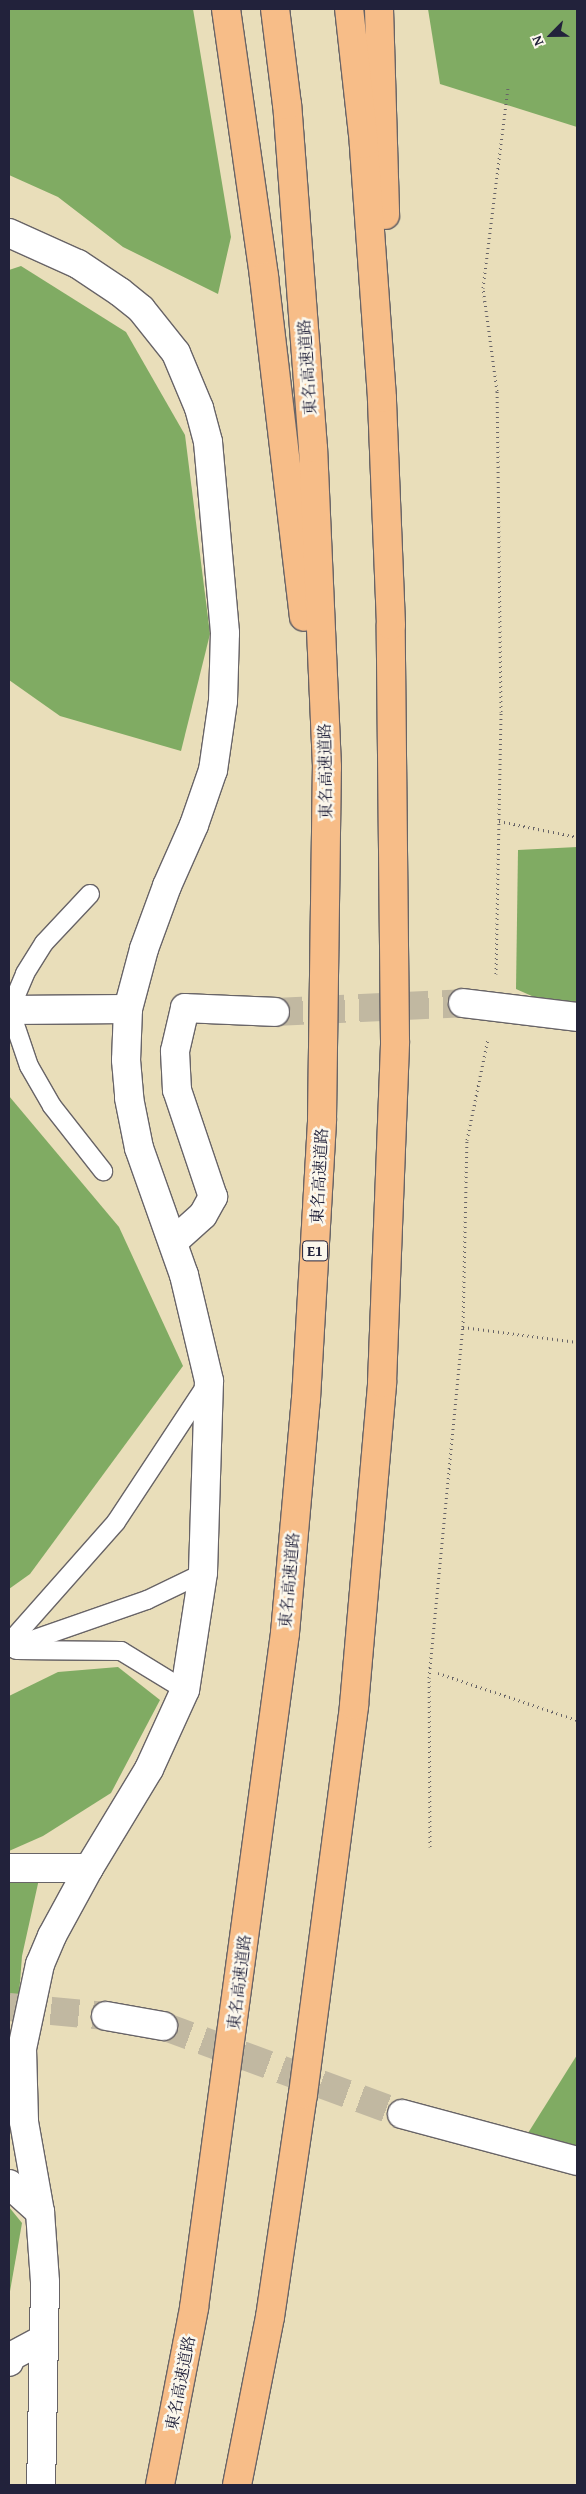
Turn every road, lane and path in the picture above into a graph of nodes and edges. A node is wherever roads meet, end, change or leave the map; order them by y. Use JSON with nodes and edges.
{"nodes":[{"id":1,"x":226,"y":9,"type":"edge"},
{"id":2,"x":275,"y":9,"type":"edge"},
{"id":3,"x":349,"y":9,"type":"edge"},
{"id":4,"x":379,"y":9,"type":"edge"},
{"id":5,"x":508,"y":86,"type":"dead end"},
{"id":6,"x":9,"y":233,"type":"edge"},
{"id":7,"x":382,"y":398,"type":"junction"},
{"id":8,"x":327,"y":767,"type":"junction"},
{"id":9,"x":499,"y":821,"type":"junction"},
{"id":10,"x":577,"y":837,"type":"edge"},
{"id":11,"x":90,"y":894,"type":"dead end"},
{"id":12,"x":463,"y":1003,"type":"tunnel mouth"},
{"id":13,"x":495,"y":1007,"type":"junction"},
{"id":14,"x":128,"y":1009,"type":"junction"},
{"id":15,"x":9,"y":1010,"type":"edge"},
{"id":16,"x":275,"y":1012,"type":"tunnel mouth"},
{"id":17,"x":577,"y":1017,"type":"edge"},
{"id":18,"x":103,"y":1171,"type":"dead end"},
{"id":19,"x":173,"y":1242,"type":"junction"},
{"id":20,"x":463,"y":1328,"type":"junction"},
{"id":21,"x":577,"y":1342,"type":"edge"},
{"id":22,"x":209,"y":1381,"type":"junction"},
{"id":23,"x":203,"y":1573,"type":"junction"},
{"id":24,"x":9,"y":1643,"type":"edge"},
{"id":25,"x":9,"y":1649,"type":"edge"},
{"id":26,"x":438,"y":1673,"type":"dead end"},
{"id":27,"x":185,"y":1690,"type":"junction"},
{"id":28,"x":577,"y":1720,"type":"edge"},
{"id":29,"x":430,"y":1847,"type":"dead end"},
{"id":30,"x":9,"y":1868,"type":"edge"},
{"id":31,"x":89,"y":1868,"type":"junction"},
{"id":32,"x":106,"y":2016,"type":"tunnel mouth"},
{"id":33,"x":163,"y":2026,"type":"tunnel mouth"},
{"id":34,"x":402,"y":2114,"type":"tunnel mouth"},
{"id":35,"x":577,"y":2161,"type":"edge"},
{"id":36,"x":9,"y":2184,"type":"edge"},
{"id":37,"x":40,"y":2212,"type":"junction"},
{"id":38,"x":44,"y":2339,"type":"junction"},
{"id":39,"x":9,"y":2362,"type":"edge"},
{"id":40,"x":40,"y":2485,"type":"edge"},
{"id":41,"x":160,"y":2485,"type":"edge"},
{"id":42,"x":237,"y":2485,"type":"edge"}],
"edges":[{"from":1,"to":8,"type":"highway"},
{"from":2,"to":8,"type":"highway","name":"東名高速道路","number":"E1"},
{"from":3,"to":7,"type":"highway"},
{"from":4,"to":7,"type":"highway"},
{"from":5,"to":9,"type":"path"},
{"from":6,"to":14,"type":"street"},
{"from":7,"to":42,"type":"highway"},
{"from":8,"to":41,"type":"highway","name":"東名高速道路","number":"E1"},
{"from":9,"to":10,"type":"path"},
{"from":9,"to":13,"type":"path"},
{"from":11,"to":15,"type":"lane"},
{"from":12,"to":13,"type":"street"},
{"from":13,"to":17,"type":"street"},
{"from":13,"to":20,"type":"path"},
{"from":14,"to":15,"type":"street"},
{"from":14,"to":19,"type":"street"},
{"from":15,"to":18,"type":"lane"},
{"from":16,"to":19,"type":"street"},
{"from":19,"to":22,"type":"street"},
{"from":20,"to":21,"type":"path"},
{"from":20,"to":29,"type":"path"},
{"from":22,"to":23,"type":"street"},
{"from":22,"to":24,"type":"lane"},
{"from":23,"to":25,"type":"lane"},
{"from":23,"to":27,"type":"street"},
{"from":25,"to":27,"type":"lane"},
{"from":26,"to":28,"type":"path"},
{"from":27,"to":31,"type":"street"},
{"from":30,"to":31,"type":"street"},
{"from":31,"to":37,"type":"street"},
{"from":32,"to":33,"type":"street"},
{"from":34,"to":35,"type":"street"},
{"from":36,"to":37,"type":"street"},
{"from":37,"to":38,"type":"street"},
{"from":38,"to":39,"type":"street"},
{"from":38,"to":40,"type":"street"}]}
